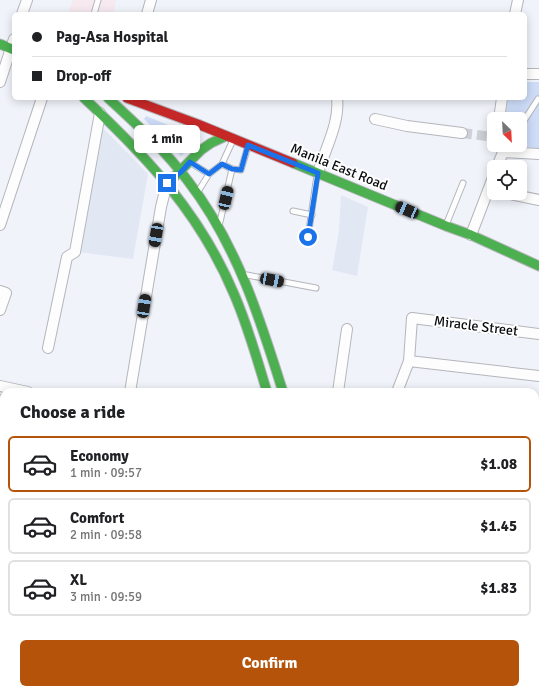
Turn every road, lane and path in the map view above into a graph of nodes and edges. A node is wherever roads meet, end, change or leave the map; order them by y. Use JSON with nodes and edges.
{"nodes":[{"id":1,"x":27,"y":0,"type":"edge"},
{"id":2,"x":98,"y":0,"type":"edge"},
{"id":3,"x":151,"y":0,"type":"edge"},
{"id":4,"x":518,"y":0,"type":"edge"},
{"id":5,"x":23,"y":12,"type":"edge"},
{"id":6,"x":95,"y":12,"type":"edge"},
{"id":7,"x":148,"y":12,"type":"edge"},
{"id":8,"x":515,"y":12,"type":"edge"},
{"id":9,"x":0,"y":44,"type":"edge"},
{"id":10,"x":12,"y":46,"type":"edge"},
{"id":11,"x":12,"y":49,"type":"edge"},
{"id":12,"x":527,"y":74,"type":"edge"},
{"id":13,"x":539,"y":74,"type":"edge"},
{"id":14,"x":0,"y":82,"type":"edge"},
{"id":15,"x":538,"y":99,"type":"edge"},
{"id":16,"x":41,"y":100,"type":"edge"},
{"id":17,"x":86,"y":100,"type":"edge"},
{"id":18,"x":110,"y":100,"type":"edge"},
{"id":19,"x":124,"y":100,"type":"edge"},
{"id":20,"x":130,"y":100,"type":"edge"},
{"id":21,"x":337,"y":100,"type":"edge"},
{"id":22,"x":502,"y":100,"type":"edge"},
{"id":23,"x":120,"y":109,"type":"junction"},
{"id":24,"x":500,"y":112,"type":"edge"},
{"id":25,"x":100,"y":113,"type":"junction"},
{"id":26,"x":527,"y":116,"type":"edge"},
{"id":27,"x":375,"y":119,"type":"dead end"},
{"id":28,"x":122,"y":122,"type":"junction"},
{"id":29,"x":462,"y":133,"type":"tunnel mouth"},
{"id":30,"x":230,"y":138,"type":"junction"},
{"id":31,"x":248,"y":145,"type":"junction"},
{"id":32,"x":527,"y":152,"type":"edge"},
{"id":33,"x":539,"y":154,"type":"edge"},
{"id":34,"x":190,"y":162,"type":"junction"},
{"id":35,"x":222,"y":164,"type":"junction"},
{"id":36,"x":232,"y":169,"type":"junction"},
{"id":37,"x":181,"y":172,"type":"junction"},
{"id":38,"x":318,"y":173,"type":"junction"},
{"id":39,"x":209,"y":174,"type":"junction"},
{"id":40,"x":167,"y":183,"type":"junction"},
{"id":41,"x":463,"y":183,"type":"dead end"},
{"id":42,"x":197,"y":193,"type":"junction"},
{"id":43,"x":527,"y":198,"type":"edge"},
{"id":44,"x":487,"y":199,"type":"edge"},
{"id":45,"x":539,"y":200,"type":"edge"},
{"id":46,"x":293,"y":210,"type":"dead end"},
{"id":47,"x":312,"y":215,"type":"junction"},
{"id":48,"x":0,"y":225,"type":"edge"},
{"id":49,"x":446,"y":226,"type":"junction"},
{"id":50,"x":219,"y":228,"type":"junction"},
{"id":51,"x":471,"y":234,"type":"junction"},
{"id":52,"x":308,"y":237,"type":"dead end"},
{"id":53,"x":539,"y":266,"type":"edge"},
{"id":54,"x":243,"y":274,"type":"junction"},
{"id":55,"x":229,"y":281,"type":"junction"},
{"id":56,"x":316,"y":288,"type":"dead end"},
{"id":57,"x":0,"y":291,"type":"edge"},
{"id":58,"x":0,"y":310,"type":"edge"},
{"id":59,"x":347,"y":329,"type":"dead end"},
{"id":60,"x":539,"y":334,"type":"edge"},
{"id":61,"x":48,"y":348,"type":"dead end"},
{"id":62,"x":409,"y":361,"type":"junction"},
{"id":63,"x":539,"y":376,"type":"edge"},
{"id":64,"x":131,"y":388,"type":"edge"},
{"id":65,"x":266,"y":388,"type":"edge"},
{"id":66,"x":282,"y":388,"type":"edge"},
{"id":67,"x":339,"y":388,"type":"edge"},
{"id":68,"x":399,"y":388,"type":"edge"}],
"edges":[{"from":1,"to":5,"type":"street"},
{"from":2,"to":6,"type":"lane"},
{"from":3,"to":7,"type":"street"},
{"from":4,"to":8,"type":"street"},
{"from":9,"to":10,"type":"main road"},
{"from":11,"to":14,"type":"street"},
{"from":12,"to":13,"type":"street"},
{"from":15,"to":26,"type":"lane"},
{"from":16,"to":48,"type":"street"},
{"from":17,"to":25,"type":"main road"},
{"from":18,"to":23,"type":"main road"},
{"from":19,"to":23,"type":"street"},
{"from":20,"to":30,"type":"main road","name":"Manila East Road"},
{"from":21,"to":38,"type":"street"},
{"from":22,"to":24,"type":"street"},
{"from":23,"to":28,"type":"main road"},
{"from":25,"to":28,"type":"main road"},
{"from":25,"to":61,"type":"street"},
{"from":27,"to":29,"type":"street"},
{"from":28,"to":37,"type":"main road"},
{"from":28,"to":40,"type":"main road"},
{"from":30,"to":31,"type":"main road","name":"Manila East Road"},
{"from":30,"to":34,"type":"main road"},
{"from":30,"to":35,"type":"lane"},
{"from":31,"to":36,"type":"lane"},
{"from":31,"to":38,"type":"main road","name":"Manila East Road"},
{"from":32,"to":33,"type":"street"},
{"from":34,"to":37,"type":"main road"},
{"from":34,"to":39,"type":"lane"},
{"from":35,"to":36,"type":"lane"},
{"from":35,"to":39,"type":"lane"},
{"from":36,"to":50,"type":"lane"},
{"from":37,"to":40,"type":"main road"},
{"from":37,"to":42,"type":"main road"},
{"from":38,"to":47,"type":"lane"},
{"from":38,"to":49,"type":"main road","name":"Manila East Road"},
{"from":39,"to":42,"type":"lane"},
{"from":40,"to":55,"type":"main road"},
{"from":40,"to":64,"type":"street"},
{"from":41,"to":49,"type":"lane"},
{"from":42,"to":50,"type":"main road"},
{"from":43,"to":45,"type":"street"},
{"from":44,"to":51,"type":"street"},
{"from":46,"to":47,"type":"lane"},
{"from":47,"to":52,"type":"lane"},
{"from":49,"to":51,"type":"main road","name":"Manila East Road"},
{"from":50,"to":54,"type":"main road"},
{"from":51,"to":53,"type":"main road","name":"Manila East Road"},
{"from":54,"to":55,"type":"main road"},
{"from":54,"to":56,"type":"lane"},
{"from":54,"to":66,"type":"main road"},
{"from":55,"to":65,"type":"main road"},
{"from":57,"to":58,"type":"street"},
{"from":59,"to":67,"type":"street"},
{"from":60,"to":62,"type":"street","name":"Miracle Street"},
{"from":62,"to":63,"type":"street"},
{"from":62,"to":68,"type":"street"}]}
